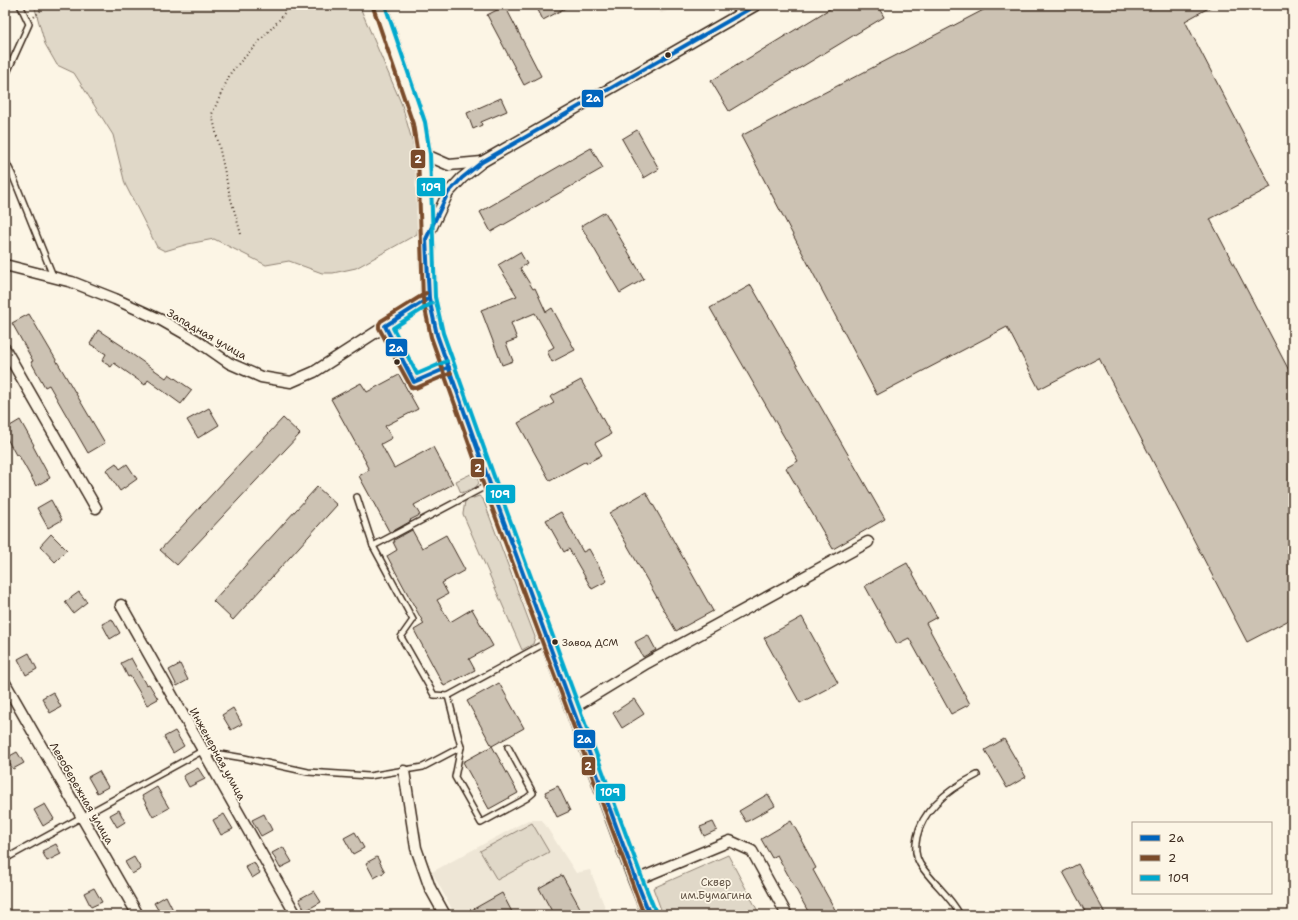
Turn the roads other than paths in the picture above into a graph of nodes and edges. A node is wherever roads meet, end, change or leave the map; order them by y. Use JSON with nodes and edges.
{"nodes":[{"id":1,"x":20,"y":5,"type":"edge"},
{"id":2,"x":379,"y":5,"type":"edge"},
{"id":3,"x":756,"y":5,"type":"edge"},
{"id":4,"x":5,"y":76,"type":"edge"},
{"id":5,"x":424,"y":154,"type":"junction"},
{"id":6,"x":5,"y":160,"type":"edge"},
{"id":7,"x":482,"y":162,"type":"junction"},
{"id":8,"x":426,"y":239,"type":"junction"},
{"id":9,"x":5,"y":265,"type":"edge"},
{"id":10,"x":53,"y":276,"type":"junction"},
{"id":11,"x":429,"y":298,"type":"junction"},
{"id":12,"x":385,"y":326,"type":"junction"},
{"id":13,"x":5,"y":349,"type":"edge"},
{"id":14,"x":449,"y":367,"type":"junction"},
{"id":15,"x":490,"y":484,"type":"junction"},
{"id":16,"x":357,"y":497,"type":"dead end"},
{"id":17,"x":96,"y":508,"type":"dead end"},
{"id":18,"x":868,"y":542,"type":"dead end"},
{"id":19,"x":373,"y":546,"type":"junction"},
{"id":20,"x":121,"y":604,"type":"dead end"},
{"id":21,"x":548,"y":641,"type":"junction"},
{"id":22,"x":5,"y":683,"type":"edge"},
{"id":23,"x":448,"y":696,"type":"junction"},
{"id":24,"x":573,"y":708,"type":"junction"},
{"id":25,"x":461,"y":747,"type":"junction"},
{"id":26,"x":508,"y":747,"type":"dead end"},
{"id":27,"x":202,"y":751,"type":"junction"},
{"id":28,"x":404,"y":771,"type":"junction"},
{"id":29,"x":977,"y":775,"type":"dead end"},
{"id":30,"x":82,"y":816,"type":"junction"},
{"id":31,"x":5,"y":859,"type":"edge"},
{"id":32,"x":636,"y":880,"type":"junction"},
{"id":33,"x":441,"y":914,"type":"edge"},
{"id":34,"x":138,"y":915,"type":"edge"},
{"id":35,"x":296,"y":915,"type":"edge"},
{"id":36,"x":650,"y":915,"type":"edge"},
{"id":37,"x":787,"y":915,"type":"edge"},
{"id":38,"x":960,"y":915,"type":"edge"}],
"edges":[{"from":1,"to":4,"type":"lane"},
{"from":2,"to":5,"type":"main road"},
{"from":3,"to":7,"type":"street"},
{"from":5,"to":7,"type":"street"},
{"from":5,"to":8,"type":"main road"},
{"from":6,"to":10,"type":"lane"},
{"from":7,"to":8,"type":"street"},
{"from":8,"to":11,"type":"main road"},
{"from":9,"to":10,"type":"street","name":"Западная улица"},
{"from":10,"to":12,"type":"street","name":"Западная улица"},
{"from":11,"to":12,"type":"street","name":"Западная улица"},
{"from":11,"to":14,"type":"main road"},
{"from":12,"to":14,"type":"lane"},
{"from":13,"to":17,"type":"street"},
{"from":14,"to":15,"type":"main road"},
{"from":15,"to":19,"type":"lane"},
{"from":15,"to":21,"type":"main road"},
{"from":16,"to":19,"type":"lane"},
{"from":18,"to":24,"type":"street"},
{"from":19,"to":23,"type":"lane"},
{"from":20,"to":27,"type":"street","name":"Инженерная улица"},
{"from":21,"to":23,"type":"lane"},
{"from":21,"to":24,"type":"main road"},
{"from":22,"to":30,"type":"street","name":"Левобережная улица"},
{"from":23,"to":25,"type":"lane"},
{"from":24,"to":32,"type":"main road"},
{"from":25,"to":26,"type":"lane"},
{"from":25,"to":28,"type":"lane"},
{"from":27,"to":28,"type":"lane"},
{"from":27,"to":30,"type":"lane"},
{"from":27,"to":35,"type":"street","name":"Инженерная улица"},
{"from":28,"to":33,"type":"street"},
{"from":29,"to":38,"type":"lane"},
{"from":30,"to":31,"type":"lane"},
{"from":30,"to":34,"type":"street","name":"Левобережная улица"},
{"from":32,"to":36,"type":"main road"},
{"from":32,"to":37,"type":"street"}]}
